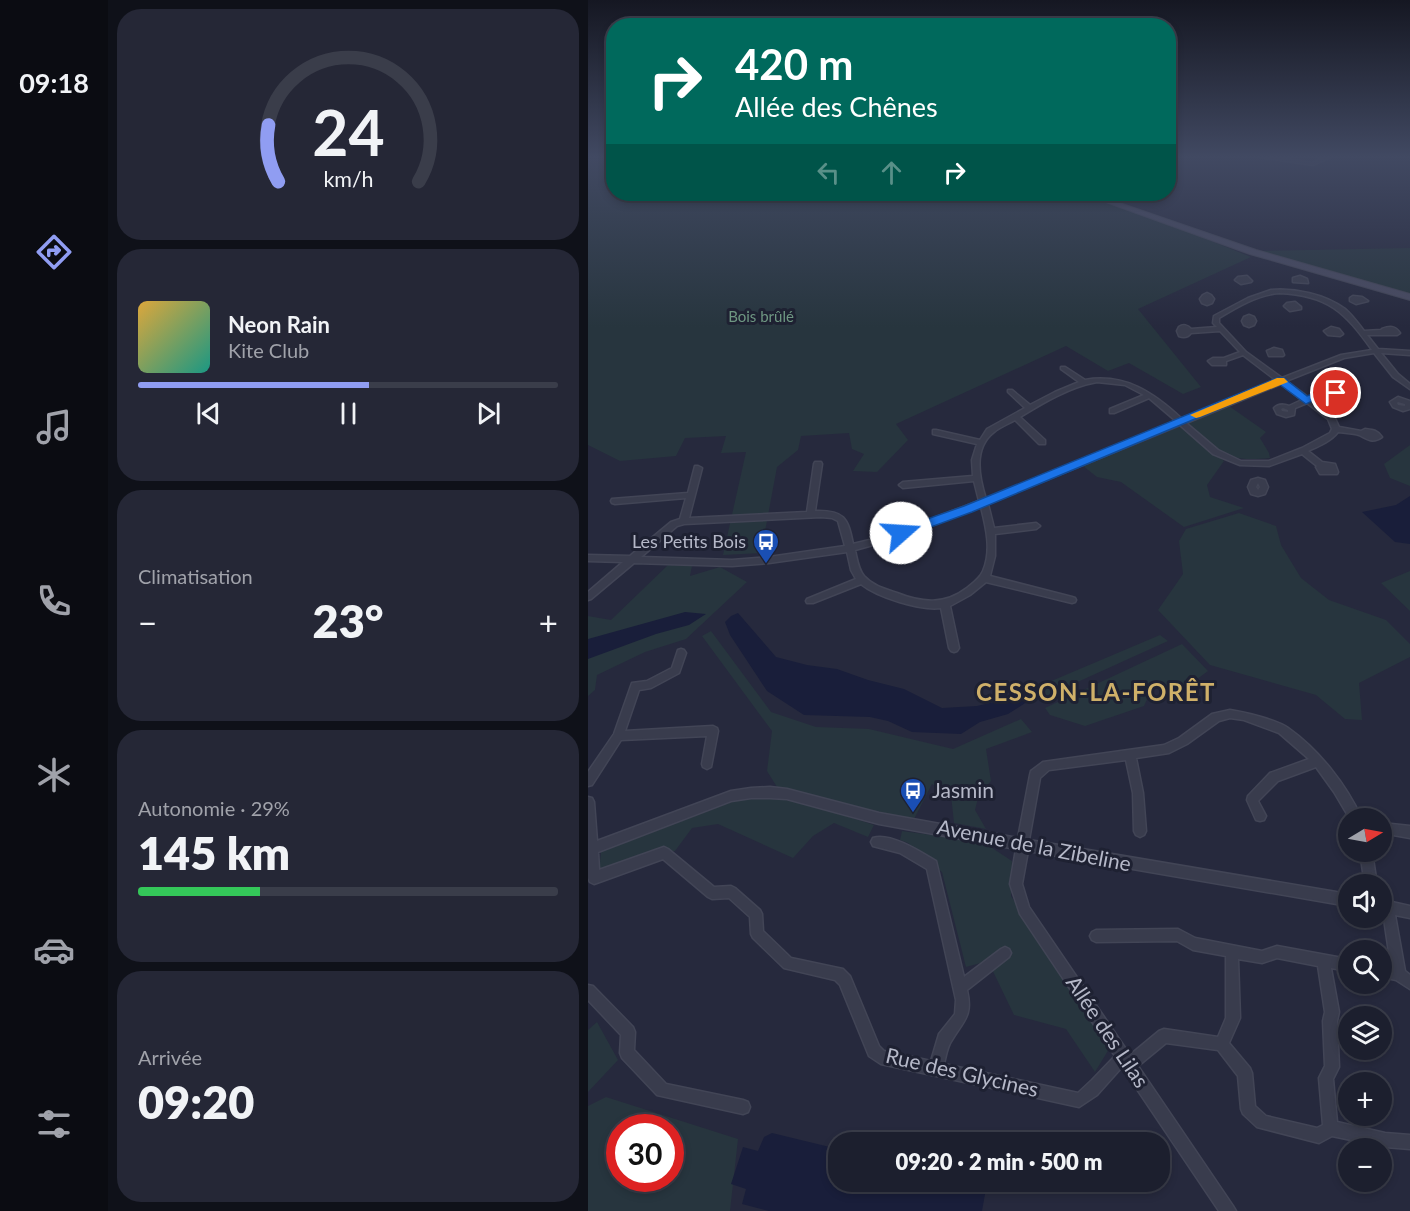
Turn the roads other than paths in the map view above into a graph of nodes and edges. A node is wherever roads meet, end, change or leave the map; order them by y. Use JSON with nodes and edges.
{"nodes":[{"id":1,"x":1144,"y":214,"type":"edge"},
{"id":2,"x":1246,"y":283,"type":"dead end"},
{"id":3,"x":1300,"y":283,"type":"dead end"},
{"id":4,"x":1293,"y":293,"type":"junction"},
{"id":5,"x":1257,"y":296,"type":"junction"},
{"id":6,"x":1410,"y":297,"type":"edge"},
{"id":7,"x":1212,"y":301,"type":"dead end"},
{"id":8,"x":1354,"y":302,"type":"dead end"},
{"id":9,"x":1293,"y":304,"type":"dead end"},
{"id":10,"x":1338,"y":307,"type":"junction"},
{"id":11,"x":1228,"y":310,"type":"junction"},
{"id":12,"x":1244,"y":319,"type":"dead end"},
{"id":13,"x":1221,"y":329,"type":"junction"},
{"id":14,"x":1190,"y":331,"type":"dead end"},
{"id":15,"x":1340,"y":332,"type":"dead end"},
{"id":16,"x":1361,"y":332,"type":"junction"},
{"id":17,"x":1385,"y":332,"type":"dead end"},
{"id":18,"x":1375,"y":351,"type":"junction"},
{"id":19,"x":1244,"y":353,"type":"junction"},
{"id":20,"x":1410,"y":353,"type":"edge"},
{"id":21,"x":1271,"y":354,"type":"dead end"},
{"id":22,"x":1223,"y":360,"type":"dead end"},
{"id":23,"x":1255,"y":360,"type":"junction"},
{"id":24,"x":1063,"y":368,"type":"dead end"},
{"id":25,"x":1280,"y":380,"type":"junction"},
{"id":26,"x":1083,"y":382,"type":"junction"},
{"id":27,"x":1408,"y":384,"type":"edge"},
{"id":28,"x":1010,"y":391,"type":"dead end"},
{"id":29,"x":1325,"y":392,"type":"dead end"},
{"id":30,"x":1149,"y":396,"type":"junction"},
{"id":31,"x":1306,"y":401,"type":"junction"},
{"id":32,"x":1290,"y":408,"type":"dead end"},
{"id":33,"x":1030,"y":409,"type":"junction"},
{"id":34,"x":1112,"y":411,"type":"dead end"},
{"id":35,"x":1016,"y":417,"type":"junction"},
{"id":36,"x":1180,"y":422,"type":"junction"},
{"id":37,"x":1336,"y":429,"type":"junction"},
{"id":38,"x":936,"y":432,"type":"dead end"},
{"id":39,"x":1364,"y":434,"type":"dead end"},
{"id":40,"x":979,"y":442,"type":"junction"},
{"id":41,"x":1042,"y":442,"type":"dead end"},
{"id":42,"x":1312,"y":446,"type":"junction"},
{"id":43,"x":1304,"y":451,"type":"junction"},
{"id":44,"x":1294,"y":457,"type":"junction"},
{"id":45,"x":818,"y":464,"type":"dead end"},
{"id":46,"x":1254,"y":465,"type":"junction"},
{"id":47,"x":1321,"y":465,"type":"dead end"},
{"id":48,"x":698,"y":468,"type":"dead end"},
{"id":49,"x":976,"y":478,"type":"junction"},
{"id":50,"x":1257,"y":482,"type":"dead end"},
{"id":51,"x":903,"y":485,"type":"dead end"},
{"id":52,"x":691,"y":495,"type":"junction"},
{"id":53,"x":615,"y":501,"type":"dead end"},
{"id":54,"x":984,"y":502,"type":"junction"},
{"id":55,"x":811,"y":514,"type":"junction"},
{"id":56,"x":684,"y":521,"type":"junction"},
{"id":57,"x":1036,"y":526,"type":"dead end"},
{"id":58,"x":992,"y":531,"type":"junction"},
{"id":59,"x":851,"y":548,"type":"junction"},
{"id":60,"x":588,"y":558,"type":"edge"},
{"id":61,"x":633,"y":560,"type":"junction"},
{"id":62,"x":984,"y":578,"type":"junction"},
{"id":63,"x":862,"y":580,"type":"junction"},
{"id":64,"x":588,"y":597,"type":"edge"},
{"id":65,"x":1072,"y":600,"type":"dead end"},
{"id":66,"x":810,"y":601,"type":"dead end"},
{"id":67,"x":945,"y":605,"type":"junction"},
{"id":68,"x":954,"y":648,"type":"dead end"},
{"id":69,"x":681,"y":652,"type":"dead end"},
{"id":70,"x":618,"y":736,"type":"junction"},
{"id":71,"x":1130,"y":755,"type":"junction"},
{"id":72,"x":1318,"y":761,"type":"junction"},
{"id":73,"x":707,"y":764,"type":"dead end"},
{"id":74,"x":588,"y":781,"type":"edge"},
{"id":75,"x":588,"y":802,"type":"edge"},
{"id":76,"x":1350,"y":808,"type":"edge"},
{"id":77,"x":1260,"y":816,"type":"dead end"},
{"id":78,"x":1392,"y":829,"type":"edge"},
{"id":79,"x":1140,"y":831,"type":"dead end"},
{"id":80,"x":1410,"y":832,"type":"edge"},
{"id":81,"x":877,"y":842,"type":"dead end"},
{"id":82,"x":1023,"y":843,"type":"junction"},
{"id":83,"x":589,"y":849,"type":"edge"},
{"id":84,"x":591,"y":880,"type":"edge"},
{"id":85,"x":1338,"y":898,"type":"edge"},
{"id":86,"x":1392,"y":908,"type":"edge"},
{"id":87,"x":1410,"y":912,"type":"edge"},
{"id":88,"x":1391,"y":928,"type":"edge"},
{"id":89,"x":1096,"y":936,"type":"dead end"},
{"id":90,"x":1232,"y":951,"type":"junction"},
{"id":91,"x":1005,"y":953,"type":"dead end"},
{"id":92,"x":1324,"y":961,"type":"junction"},
{"id":93,"x":1338,"y":963,"type":"edge"},
{"id":94,"x":1405,"y":978,"type":"edge"},
{"id":95,"x":960,"y":988,"type":"junction"},
{"id":96,"x":588,"y":991,"type":"edge"},
{"id":97,"x":1221,"y":1044,"type":"junction"},
{"id":98,"x":1127,"y":1060,"type":"junction"},
{"id":99,"x":936,"y":1070,"type":"junction"},
{"id":100,"x":743,"y":1107,"type":"dead end"},
{"id":101,"x":1330,"y":1128,"type":"junction"},
{"id":102,"x":1410,"y":1142,"type":"edge"},
{"id":103,"x":1228,"y":1211,"type":"edge"}],
"edges":[{"from":1,"to":6,"type":"main road"},
{"from":2,"to":5,"type":"street"},
{"from":3,"to":4,"type":"street"},
{"from":4,"to":5,"type":"street"},
{"from":4,"to":9,"type":"street"},
{"from":4,"to":10,"type":"street"},
{"from":5,"to":11,"type":"street"},
{"from":7,"to":11,"type":"street"},
{"from":8,"to":10,"type":"street"},
{"from":10,"to":16,"type":"street"},
{"from":11,"to":12,"type":"street"},
{"from":11,"to":13,"type":"street"},
{"from":13,"to":14,"type":"street"},
{"from":13,"to":19,"type":"street"},
{"from":15,"to":16,"type":"street"},
{"from":16,"to":17,"type":"street"},
{"from":16,"to":18,"type":"street"},
{"from":18,"to":20,"type":"street"},
{"from":18,"to":25,"type":"street"},
{"from":18,"to":27,"type":"street"},
{"from":19,"to":22,"type":"street"},
{"from":19,"to":23,"type":"street"},
{"from":21,"to":23,"type":"street"},
{"from":23,"to":25,"type":"street"},
{"from":24,"to":26,"type":"street"},
{"from":25,"to":31,"type":"street"},
{"from":25,"to":36,"type":"street"},
{"from":26,"to":30,"type":"street"},
{"from":26,"to":33,"type":"street"},
{"from":28,"to":33,"type":"street"},
{"from":29,"to":31,"type":"street"},
{"from":30,"to":34,"type":"street"},
{"from":30,"to":36,"type":"street"},
{"from":31,"to":32,"type":"street"},
{"from":31,"to":37,"type":"street"},
{"from":33,"to":35,"type":"street"},
{"from":35,"to":40,"type":"street"},
{"from":35,"to":41,"type":"street"},
{"from":36,"to":46,"type":"street"},
{"from":36,"to":54,"type":"street"},
{"from":37,"to":39,"type":"street"},
{"from":37,"to":42,"type":"street"},
{"from":38,"to":40,"type":"street"},
{"from":40,"to":49,"type":"street"},
{"from":42,"to":43,"type":"street"},
{"from":42,"to":44,"type":"street"},
{"from":43,"to":44,"type":"street"},
{"from":43,"to":47,"type":"street"},
{"from":44,"to":46,"type":"street"},
{"from":45,"to":55,"type":"street"},
{"from":46,"to":50,"type":"street"},
{"from":48,"to":52,"type":"street"},
{"from":49,"to":51,"type":"street"},
{"from":49,"to":54,"type":"street"},
{"from":52,"to":53,"type":"street"},
{"from":52,"to":56,"type":"street"},
{"from":54,"to":58,"type":"street"},
{"from":54,"to":59,"type":"street"},
{"from":55,"to":56,"type":"street"},
{"from":55,"to":59,"type":"street"},
{"from":56,"to":61,"type":"street"},
{"from":57,"to":58,"type":"street"},
{"from":58,"to":62,"type":"street"},
{"from":59,"to":61,"type":"street"},
{"from":59,"to":63,"type":"street"},
{"from":60,"to":61,"type":"street"},
{"from":61,"to":64,"type":"street"},
{"from":62,"to":65,"type":"street"},
{"from":62,"to":67,"type":"street"},
{"from":63,"to":66,"type":"street"},
{"from":63,"to":67,"type":"street"},
{"from":67,"to":68,"type":"street"},
{"from":69,"to":70,"type":"street"},
{"from":70,"to":73,"type":"street"},
{"from":70,"to":74,"type":"street"},
{"from":71,"to":72,"type":"street","name":"Allée des Lilas"},
{"from":71,"to":79,"type":"street"},
{"from":71,"to":82,"type":"street","name":"Allée des Lilas"},
{"from":72,"to":76,"type":"street","name":"Allée des Lilas"},
{"from":72,"to":77,"type":"street"},
{"from":75,"to":83,"type":"street","name":"Rue des Glycines"},
{"from":78,"to":80,"type":"street"},
{"from":81,"to":95,"type":"street"},
{"from":82,"to":83,"type":"street","name":"Avenue de la Zibeline"},
{"from":82,"to":85,"type":"street","name":"Avenue de la Zibeline"},
{"from":82,"to":98,"type":"street","name":"Allée des Lilas"},
{"from":83,"to":84,"type":"street","name":"Rue des Glycines"},
{"from":84,"to":99,"type":"street","name":"Rue des Glycines"},
{"from":86,"to":87,"type":"street"},
{"from":88,"to":94,"type":"street"},
{"from":89,"to":90,"type":"street"},
{"from":90,"to":92,"type":"street"},
{"from":90,"to":97,"type":"street"},
{"from":91,"to":95,"type":"street"},
{"from":92,"to":93,"type":"street"},
{"from":92,"to":101,"type":"street"},
{"from":95,"to":99,"type":"street"},
{"from":96,"to":100,"type":"street"},
{"from":97,"to":98,"type":"street"},
{"from":97,"to":101,"type":"street"},
{"from":98,"to":99,"type":"street","name":"Rue des Glycines"},
{"from":98,"to":103,"type":"street","name":"Allée des Lilas"},
{"from":101,"to":102,"type":"street"}]}
